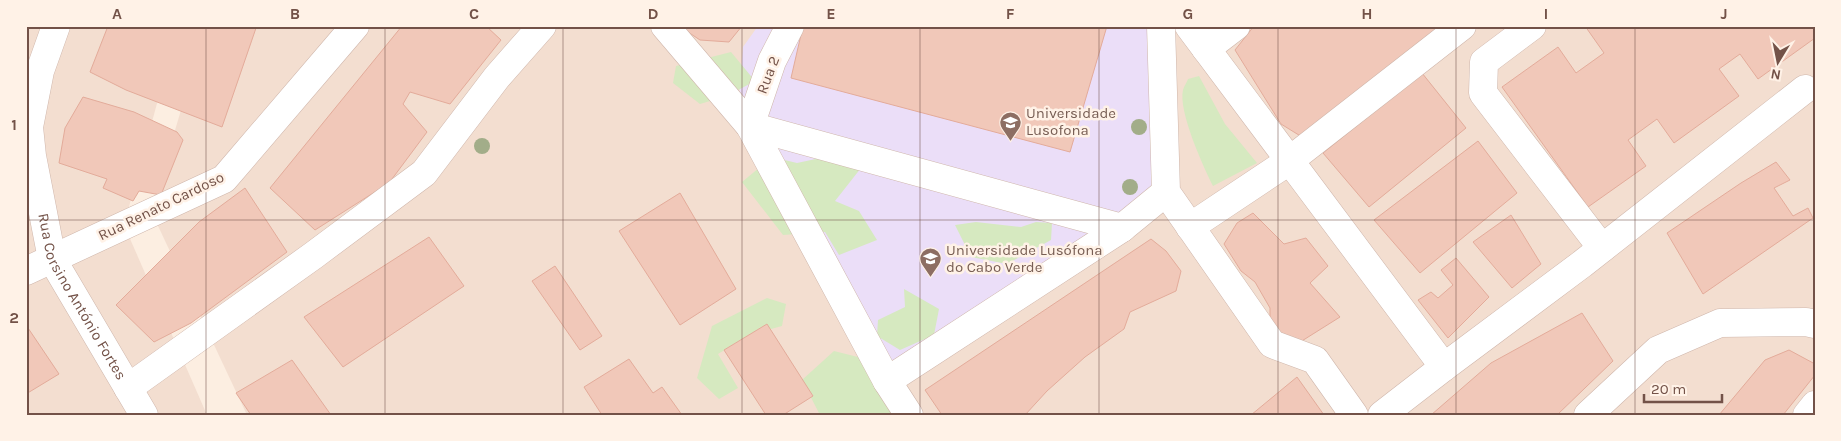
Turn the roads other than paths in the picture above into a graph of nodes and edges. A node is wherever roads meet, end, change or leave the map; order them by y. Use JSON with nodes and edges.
{"nodes":[{"id":1,"x":56,"y":26,"type":"edge"},
{"id":2,"x":542,"y":26,"type":"edge"},
{"id":3,"x":665,"y":26,"type":"edge"},
{"id":4,"x":790,"y":26,"type":"edge"},
{"id":5,"x":1161,"y":26,"type":"edge"},
{"id":6,"x":1189,"y":26,"type":"edge"},
{"id":7,"x":1236,"y":26,"type":"edge"},
{"id":8,"x":1462,"y":26,"type":"edge"},
{"id":9,"x":1532,"y":26,"type":"edge"},
{"id":10,"x":343,"y":29,"type":"edge"},
{"id":11,"x":1206,"y":49,"type":"junction"},
{"id":12,"x":33,"y":69,"type":"edge"},
{"id":13,"x":1805,"y":89,"type":"dead end"},
{"id":14,"x":28,"y":126,"type":"edge"},
{"id":15,"x":750,"y":126,"type":"junction"},
{"id":16,"x":1289,"y":161,"type":"junction"},
{"id":17,"x":1166,"y":192,"type":"junction"},
{"id":18,"x":1190,"y":227,"type":"junction"},
{"id":19,"x":1122,"y":228,"type":"junction"},
{"id":20,"x":1592,"y":256,"type":"junction"},
{"id":21,"x":52,"y":259,"type":"junction"},
{"id":22,"x":26,"y":271,"type":"edge"},
{"id":23,"x":1815,"y":324,"type":"edge"},
{"id":24,"x":1444,"y":367,"type":"junction"},
{"id":25,"x":887,"y":381,"type":"junction"},
{"id":26,"x":128,"y":388,"type":"junction"},
{"id":27,"x":1815,"y":405,"type":"edge"},
{"id":28,"x":144,"y":415,"type":"edge"},
{"id":29,"x":909,"y":415,"type":"edge"},
{"id":30,"x":1354,"y":415,"type":"edge"},
{"id":31,"x":1382,"y":415,"type":"edge"},
{"id":32,"x":1588,"y":415,"type":"edge"},
{"id":33,"x":1807,"y":415,"type":"edge"}],
"edges":[{"from":1,"to":12,"type":"street","name":"Rua Corsino António Fortes"},
{"from":2,"to":26,"type":"street"},
{"from":3,"to":15,"type":"street"},
{"from":4,"to":15,"type":"street","name":"Rua 2"},
{"from":5,"to":17,"type":"street"},
{"from":6,"to":11,"type":"street"},
{"from":7,"to":11,"type":"street"},
{"from":8,"to":16,"type":"street"},
{"from":9,"to":20,"type":"street"},
{"from":10,"to":21,"type":"street","name":"Rua Renato Cardoso"},
{"from":11,"to":16,"type":"street"},
{"from":12,"to":14,"type":"street","name":"Rua Corsino António Fortes"},
{"from":13,"to":20,"type":"street"},
{"from":14,"to":21,"type":"street","name":"Rua Corsino António Fortes"},
{"from":15,"to":19,"type":"street"},
{"from":15,"to":25,"type":"street"},
{"from":16,"to":18,"type":"street"},
{"from":16,"to":24,"type":"street"},
{"from":17,"to":18,"type":"street"},
{"from":17,"to":19,"type":"street"},
{"from":18,"to":30,"type":"street"},
{"from":19,"to":25,"type":"street"},
{"from":20,"to":24,"type":"street"},
{"from":21,"to":22,"type":"street","name":"Rua Renato Cardoso"},
{"from":21,"to":26,"type":"street","name":"Rua Corsino António Fortes"},
{"from":23,"to":32,"type":"street"},
{"from":24,"to":31,"type":"street"},
{"from":25,"to":29,"type":"street"},
{"from":26,"to":28,"type":"street","name":"Rua Corsino António Fortes"},
{"from":27,"to":33,"type":"street"}]}
